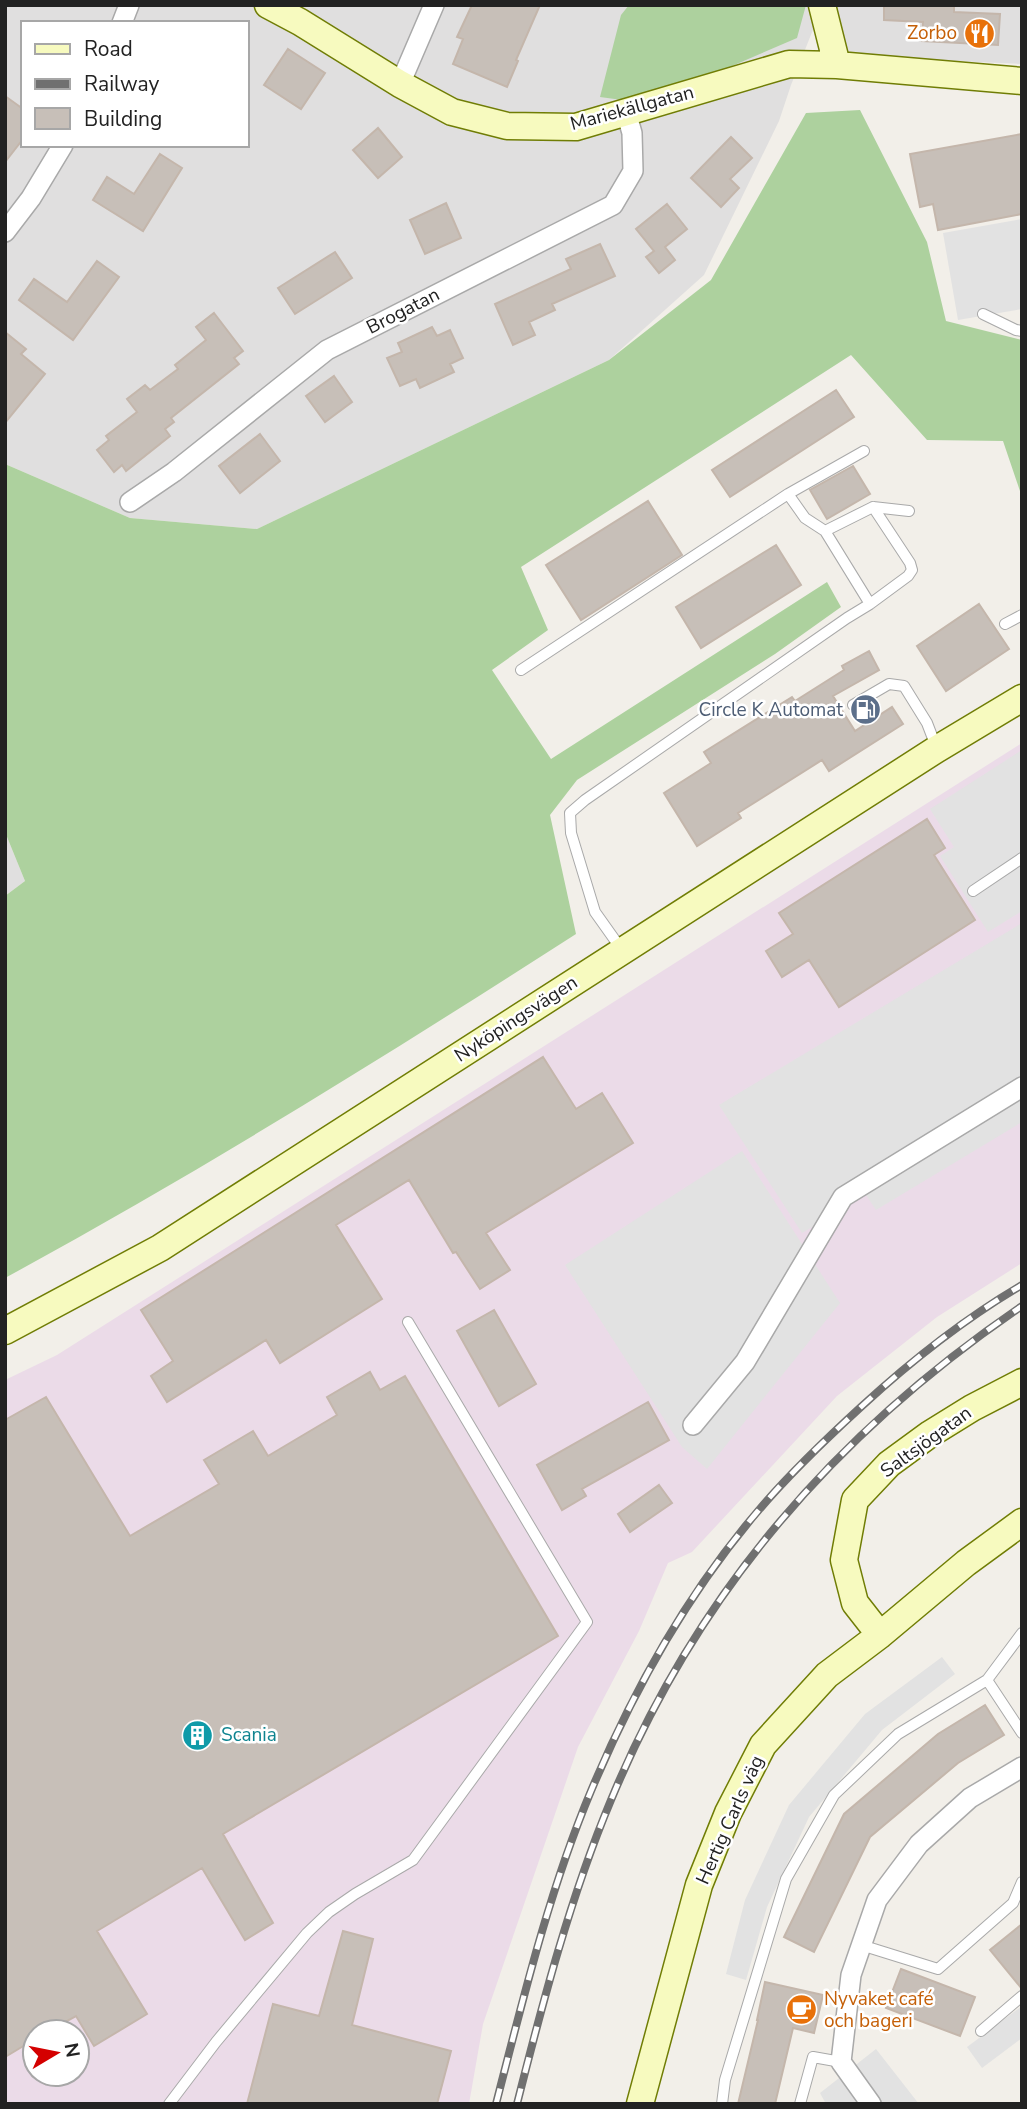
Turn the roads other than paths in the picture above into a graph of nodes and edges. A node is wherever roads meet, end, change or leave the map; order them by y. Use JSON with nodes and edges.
{"nodes":[{"id":1,"x":268,"y":5,"type":"edge"},
{"id":2,"x":434,"y":5,"type":"edge"},
{"id":3,"x":822,"y":5,"type":"edge"},
{"id":4,"x":837,"y":65,"type":"junction"},
{"id":5,"x":1022,"y":82,"type":"edge"},
{"id":6,"x":400,"y":84,"type":"junction"},
{"id":7,"x":626,"y":112,"type":"junction"},
{"id":8,"x":62,"y":147,"type":"edge"},
{"id":9,"x":5,"y":232,"type":"edge"},
{"id":10,"x":983,"y":314,"type":"dead end"},
{"id":11,"x":1022,"y":331,"type":"edge"},
{"id":12,"x":864,"y":451,"type":"dead end"},
{"id":13,"x":788,"y":494,"type":"junction"},
{"id":14,"x":130,"y":502,"type":"dead end"},
{"id":15,"x":873,"y":507,"type":"junction"},
{"id":16,"x":909,"y":511,"type":"dead end"},
{"id":17,"x":825,"y":531,"type":"junction"},
{"id":18,"x":870,"y":604,"type":"junction"},
{"id":19,"x":1022,"y":615,"type":"edge"},
{"id":20,"x":1005,"y":624,"type":"dead end"},
{"id":21,"x":521,"y":670,"type":"dead end"},
{"id":22,"x":1022,"y":698,"type":"edge"},
{"id":23,"x":853,"y":705,"type":"dead end"},
{"id":24,"x":937,"y":749,"type":"junction"},
{"id":25,"x":1022,"y":858,"type":"edge"},
{"id":26,"x":973,"y":891,"type":"dead end"},
{"id":27,"x":623,"y":950,"type":"junction"},
{"id":28,"x":1022,"y":1087,"type":"edge"},
{"id":29,"x":408,"y":1322,"type":"dead end"},
{"id":30,"x":5,"y":1331,"type":"edge"},
{"id":31,"x":1022,"y":1382,"type":"edge"},
{"id":32,"x":693,"y":1425,"type":"dead end"},
{"id":33,"x":1022,"y":1522,"type":"edge"},
{"id":34,"x":1022,"y":1633,"type":"edge"},
{"id":35,"x":880,"y":1635,"type":"junction"},
{"id":36,"x":987,"y":1680,"type":"junction"},
{"id":37,"x":1022,"y":1733,"type":"edge"},
{"id":38,"x":1022,"y":1767,"type":"edge"},
{"id":39,"x":1022,"y":1882,"type":"edge"},
{"id":40,"x":861,"y":1945,"type":"junction"},
{"id":41,"x":1022,"y":1996,"type":"edge"},
{"id":42,"x":981,"y":2031,"type":"dead end"},
{"id":43,"x":841,"y":2062,"type":"junction"},
{"id":44,"x":169,"y":2104,"type":"edge"},
{"id":45,"x":640,"y":2104,"type":"edge"},
{"id":46,"x":722,"y":2104,"type":"edge"},
{"id":47,"x":800,"y":2104,"type":"edge"},
{"id":48,"x":871,"y":2104,"type":"edge"}],
"edges":[{"from":1,"to":6,"type":"main road","name":"Mariekällgatan"},
{"from":2,"to":6,"type":"street"},
{"from":3,"to":4,"type":"main road"},
{"from":4,"to":5,"type":"main road","name":"Mariekällgatan"},
{"from":4,"to":7,"type":"main road","name":"Mariekällgatan"},
{"from":6,"to":7,"type":"main road","name":"Mariekällgatan"},
{"from":7,"to":14,"type":"street","name":"Brogatan"},
{"from":8,"to":9,"type":"street"},
{"from":10,"to":11,"type":"lane"},
{"from":12,"to":13,"type":"lane"},
{"from":13,"to":17,"type":"lane"},
{"from":13,"to":21,"type":"lane"},
{"from":15,"to":16,"type":"lane"},
{"from":15,"to":17,"type":"lane"},
{"from":15,"to":18,"type":"lane"},
{"from":17,"to":18,"type":"lane"},
{"from":18,"to":27,"type":"lane"},
{"from":19,"to":20,"type":"lane"},
{"from":22,"to":24,"type":"main road","name":"Nyköpingsvägen"},
{"from":23,"to":24,"type":"lane"},
{"from":24,"to":27,"type":"main road","name":"Nyköpingsvägen"},
{"from":25,"to":26,"type":"lane"},
{"from":27,"to":30,"type":"main road","name":"Nyköpingsvägen"},
{"from":28,"to":32,"type":"street"},
{"from":29,"to":44,"type":"lane"},
{"from":31,"to":35,"type":"main road","name":"Saltsjögatan"},
{"from":33,"to":35,"type":"main road","name":"Hertig Carls väg"},
{"from":34,"to":36,"type":"lane"},
{"from":35,"to":45,"type":"main road","name":"Hertig Carls väg"},
{"from":36,"to":37,"type":"lane"},
{"from":36,"to":46,"type":"lane"},
{"from":38,"to":40,"type":"street"},
{"from":39,"to":40,"type":"lane"},
{"from":40,"to":43,"type":"street"},
{"from":41,"to":42,"type":"lane"},
{"from":43,"to":47,"type":"lane"},
{"from":43,"to":48,"type":"street"}]}
